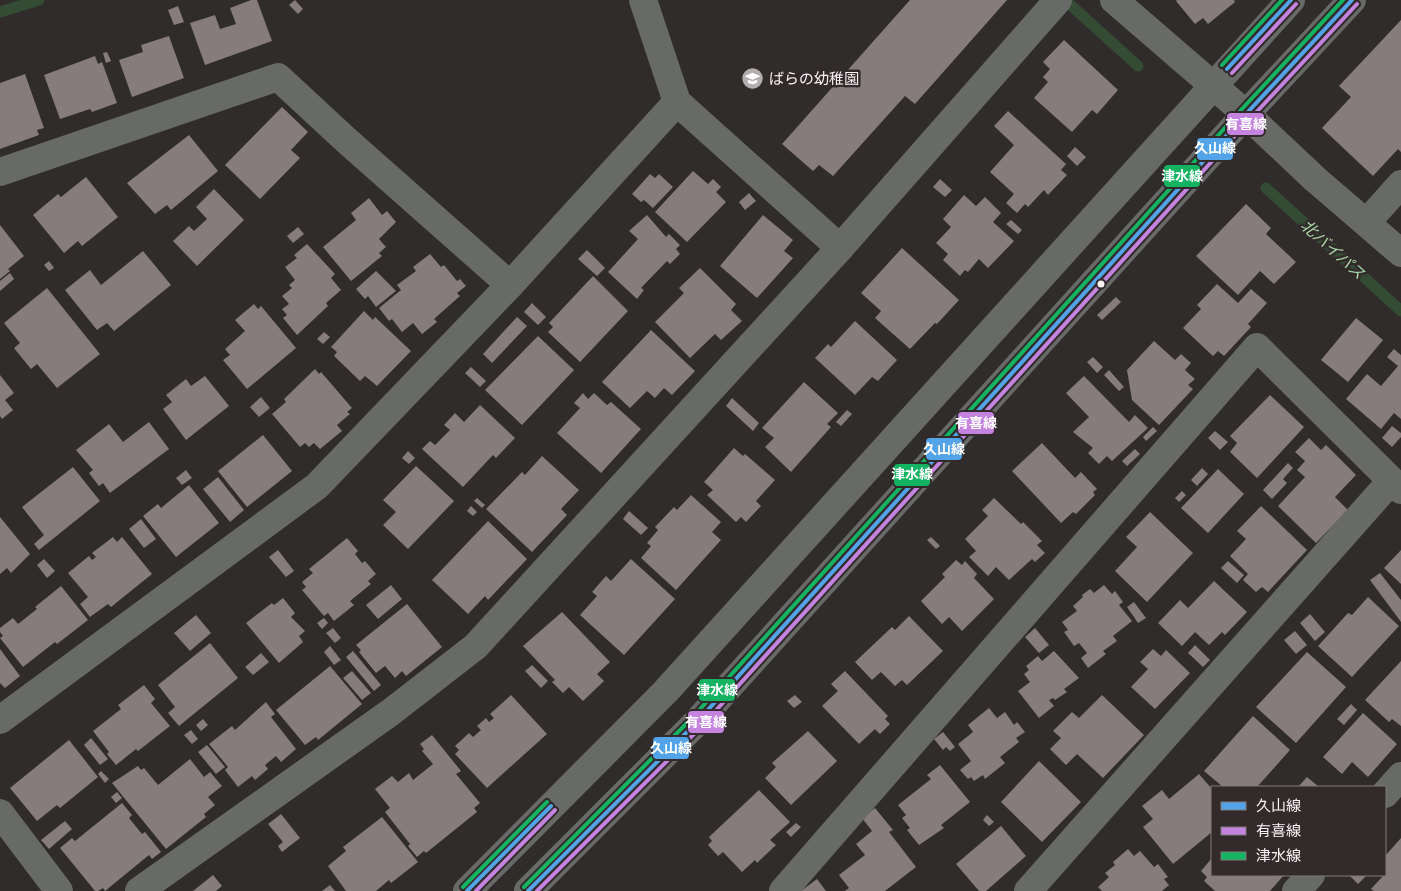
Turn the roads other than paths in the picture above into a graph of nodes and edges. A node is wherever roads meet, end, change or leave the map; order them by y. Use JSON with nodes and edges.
{"nodes":[{"id":1,"x":643,"y":0,"type":"edge"},
{"id":2,"x":1114,"y":0,"type":"edge"},
{"id":3,"x":1291,"y":0,"type":"edge"},
{"id":4,"x":1352,"y":0,"type":"edge"},
{"id":5,"x":1050,"y":9,"type":"edge"},
{"id":6,"x":1212,"y":86,"type":"junction"},
{"id":7,"x":677,"y":102,"type":"junction"},
{"id":8,"x":1246,"y":114,"type":"junction"},
{"id":9,"x":0,"y":172,"type":"edge"},
{"id":10,"x":1401,"y":184,"type":"edge"},
{"id":11,"x":1367,"y":222,"type":"junction"},
{"id":12,"x":840,"y":248,"type":"junction"},
{"id":13,"x":1401,"y":253,"type":"edge"},
{"id":14,"x":510,"y":285,"type":"junction"},
{"id":15,"x":1396,"y":486,"type":"edge"},
{"id":16,"x":0,"y":720,"type":"edge"},
{"id":17,"x":1401,"y":776,"type":"edge"},
{"id":18,"x":1386,"y":793,"type":"edge"},
{"id":19,"x":0,"y":813,"type":"edge"},
{"id":20,"x":1309,"y":876,"type":"edge"},
{"id":21,"x":59,"y":891,"type":"edge"},
{"id":22,"x":139,"y":891,"type":"edge"},
{"id":23,"x":467,"y":891,"type":"edge"},
{"id":24,"x":528,"y":891,"type":"edge"},
{"id":25,"x":783,"y":891,"type":"edge"},
{"id":26,"x":1028,"y":891,"type":"edge"},
{"id":27,"x":1296,"y":891,"type":"edge"}],
"edges":[{"from":1,"to":7,"type":"street"},
{"from":2,"to":6,"type":"street"},
{"from":3,"to":6,"type":"street"},
{"from":4,"to":8,"type":"street"},
{"from":5,"to":12,"type":"street"},
{"from":6,"to":8,"type":"street"},
{"from":6,"to":23,"type":"street"},
{"from":7,"to":12,"type":"street"},
{"from":7,"to":14,"type":"street"},
{"from":8,"to":11,"type":"street"},
{"from":8,"to":24,"type":"street"},
{"from":9,"to":14,"type":"street"},
{"from":10,"to":11,"type":"street"},
{"from":11,"to":13,"type":"street"},
{"from":12,"to":22,"type":"street"},
{"from":14,"to":16,"type":"street"},
{"from":15,"to":25,"type":"street"},
{"from":15,"to":26,"type":"street"},
{"from":17,"to":18,"type":"street"},
{"from":19,"to":21,"type":"street"},
{"from":20,"to":27,"type":"street"}]}
